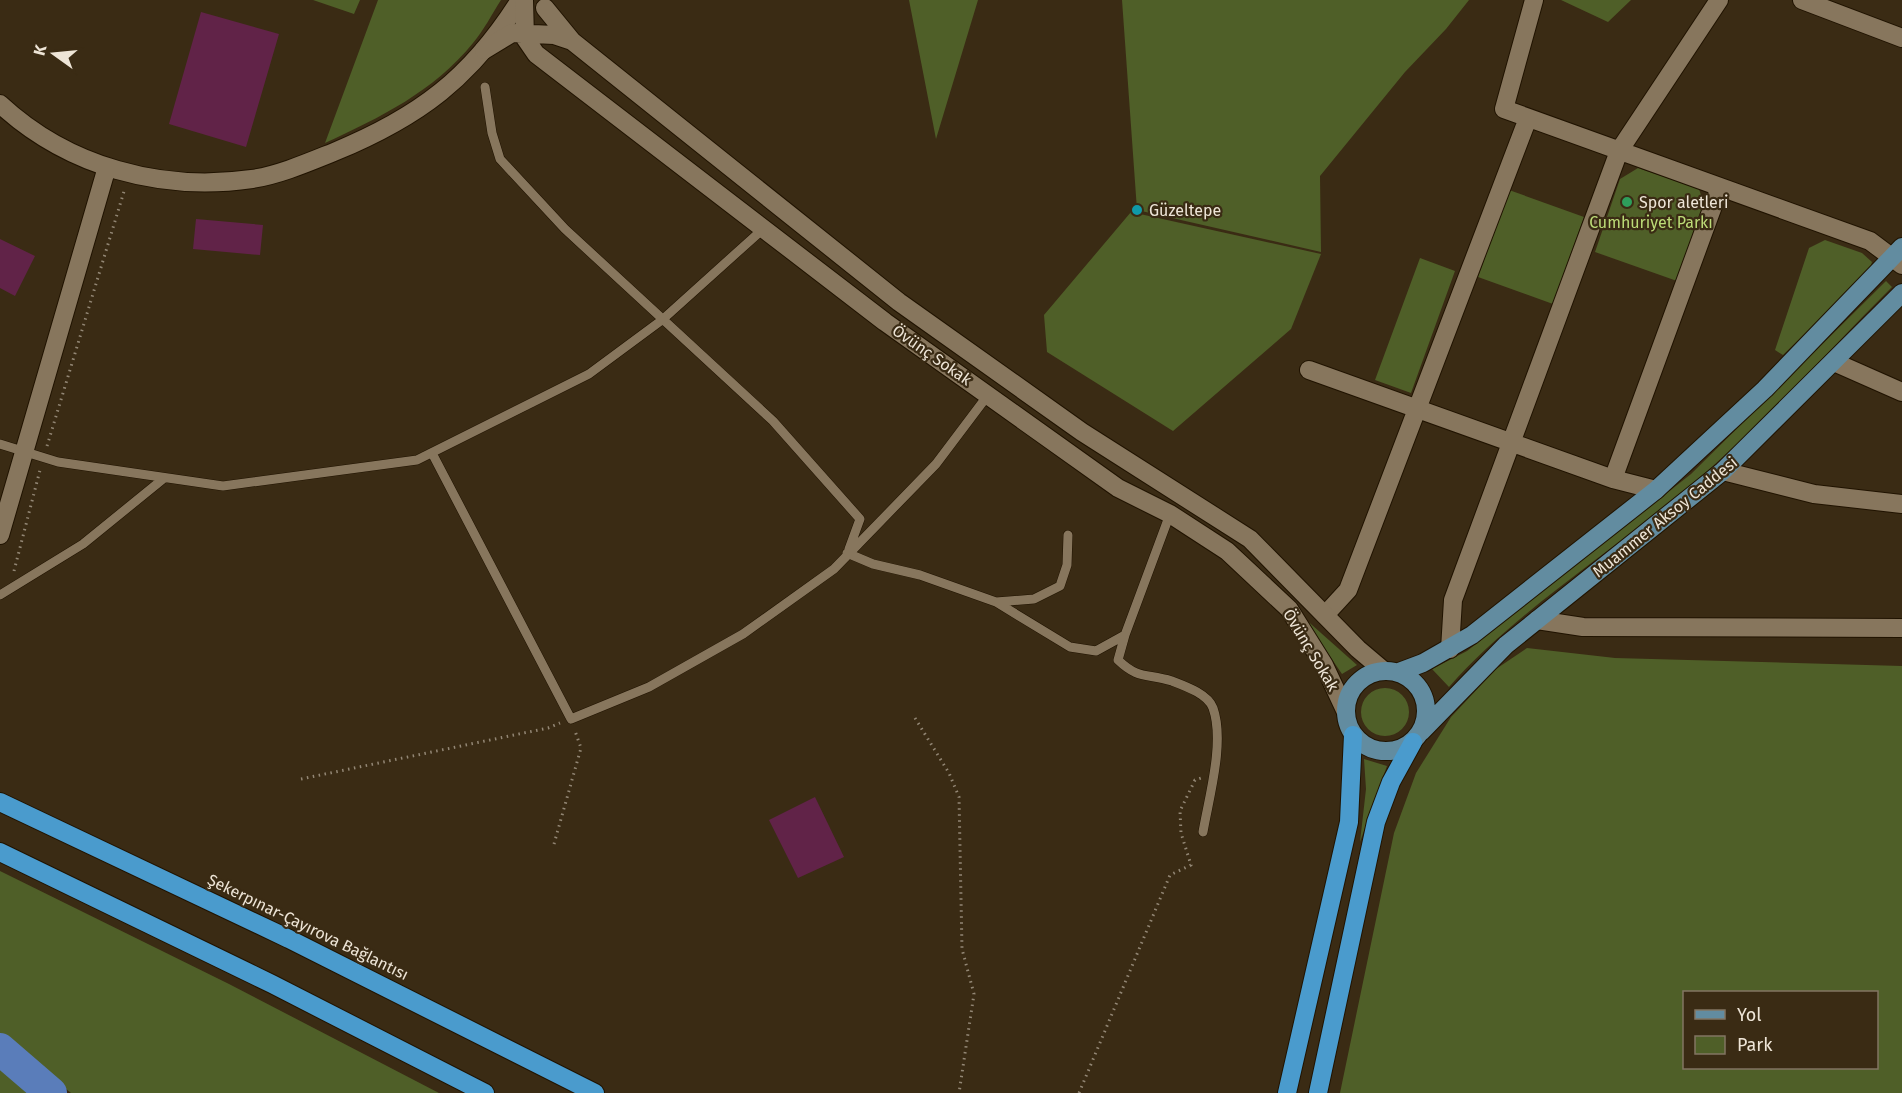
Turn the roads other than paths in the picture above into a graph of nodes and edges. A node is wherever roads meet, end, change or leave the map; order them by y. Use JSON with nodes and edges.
{"nodes":[{"id":1,"x":522,"y":0,"type":"edge"},
{"id":2,"x":1534,"y":0,"type":"edge"},
{"id":3,"x":1719,"y":0,"type":"edge"},
{"id":4,"x":1802,"y":0,"type":"edge"},
{"id":5,"x":546,"y":4,"type":"edge"},
{"id":6,"x":523,"y":24,"type":"junction"},
{"id":7,"x":1902,"y":38,"type":"edge"},
{"id":8,"x":572,"y":41,"type":"junction"},
{"id":9,"x":484,"y":50,"type":"junction"},
{"id":10,"x":485,"y":87,"type":"dead end"},
{"id":11,"x":0,"y":104,"type":"edge"},
{"id":12,"x":1528,"y":118,"type":"junction"},
{"id":13,"x":1619,"y":151,"type":"junction"},
{"id":14,"x":108,"y":167,"type":"junction"},
{"id":15,"x":1720,"y":187,"type":"junction"},
{"id":16,"x":763,"y":229,"type":"junction"},
{"id":17,"x":1899,"y":256,"type":"edge"},
{"id":18,"x":1902,"y":293,"type":"edge"},
{"id":19,"x":662,"y":320,"type":"junction"},
{"id":20,"x":1834,"y":362,"type":"junction"},
{"id":21,"x":1309,"y":370,"type":"dead end"},
{"id":22,"x":1902,"y":392,"type":"edge"},
{"id":23,"x":988,"y":395,"type":"junction"},
{"id":24,"x":1417,"y":409,"type":"junction"},
{"id":25,"x":1511,"y":443,"type":"junction"},
{"id":26,"x":0,"y":444,"type":"edge"},
{"id":27,"x":24,"y":452,"type":"junction"},
{"id":28,"x":432,"y":453,"type":"junction"},
{"id":29,"x":1723,"y":471,"type":"junction"},
{"id":30,"x":163,"y":479,"type":"junction"},
{"id":31,"x":1614,"y":479,"type":"junction"},
{"id":32,"x":1656,"y":490,"type":"junction"},
{"id":33,"x":1902,"y":504,"type":"edge"},
{"id":34,"x":1170,"y":514,"type":"junction"},
{"id":35,"x":0,"y":535,"type":"edge"},
{"id":36,"x":1068,"y":535,"type":"dead end"},
{"id":37,"x":848,"y":553,"type":"junction"},
{"id":38,"x":4,"y":593,"type":"edge"},
{"id":39,"x":996,"y":602,"type":"junction"},
{"id":40,"x":1325,"y":615,"type":"junction"},
{"id":41,"x":1537,"y":620,"type":"junction"},
{"id":42,"x":1902,"y":628,"type":"edge"},
{"id":43,"x":1125,"y":635,"type":"junction"},
{"id":44,"x":1450,"y":649,"type":"junction"},
{"id":45,"x":1392,"y":672,"type":"junction"},
{"id":46,"x":1346,"y":710,"type":"junction"},
{"id":47,"x":1353,"y":735,"type":"junction"},
{"id":48,"x":1417,"y":737,"type":"junction"},
{"id":49,"x":0,"y":802,"type":"edge"},
{"id":50,"x":1203,"y":832,"type":"dead end"},
{"id":51,"x":0,"y":852,"type":"edge"},
{"id":52,"x":592,"y":1091,"type":"edge"},
{"id":53,"x":485,"y":1093,"type":"edge"},
{"id":54,"x":1287,"y":1093,"type":"edge"},
{"id":55,"x":1318,"y":1093,"type":"edge"}],
"edges":[{"from":1,"to":6,"type":"street","name":"Övünç Sokak"},
{"from":1,"to":9,"type":"street"},
{"from":2,"to":12,"type":"street"},
{"from":3,"to":13,"type":"street"},
{"from":4,"to":7,"type":"street"},
{"from":5,"to":6,"type":"street"},
{"from":5,"to":8,"type":"street","name":"Övünç Sokak"},
{"from":6,"to":16,"type":"street","name":"Övünç Sokak"},
{"from":8,"to":9,"type":"street"},
{"from":8,"to":40,"type":"street","name":"Övünç Sokak"},
{"from":9,"to":14,"type":"street"},
{"from":10,"to":19,"type":"lane"},
{"from":11,"to":14,"type":"street"},
{"from":12,"to":13,"type":"street"},
{"from":12,"to":24,"type":"street"},
{"from":13,"to":15,"type":"street"},
{"from":13,"to":25,"type":"street"},
{"from":14,"to":27,"type":"street"},
{"from":15,"to":17,"type":"street"},
{"from":15,"to":31,"type":"street"},
{"from":16,"to":19,"type":"lane"},
{"from":16,"to":23,"type":"street","name":"Övünç Sokak"},
{"from":17,"to":32,"type":"main road"},
{"from":18,"to":20,"type":"main road","name":"Muammer Aksoy Caddesi"},
{"from":19,"to":28,"type":"lane"},
{"from":19,"to":37,"type":"lane"},
{"from":20,"to":22,"type":"street"},
{"from":20,"to":29,"type":"main road","name":"Muammer Aksoy Caddesi"},
{"from":21,"to":24,"type":"street"},
{"from":23,"to":34,"type":"street","name":"Övünç Sokak"},
{"from":23,"to":37,"type":"lane"},
{"from":24,"to":25,"type":"street"},
{"from":24,"to":40,"type":"street"},
{"from":25,"to":31,"type":"street"},
{"from":25,"to":44,"type":"street"},
{"from":26,"to":27,"type":"lane"},
{"from":27,"to":30,"type":"lane"},
{"from":27,"to":35,"type":"street"},
{"from":28,"to":30,"type":"lane"},
{"from":28,"to":37,"type":"lane"},
{"from":29,"to":33,"type":"street"},
{"from":29,"to":41,"type":"main road","name":"Muammer Aksoy Caddesi"},
{"from":30,"to":38,"type":"lane"},
{"from":31,"to":32,"type":"street"},
{"from":32,"to":44,"type":"main road"},
{"from":34,"to":43,"type":"lane"},
{"from":34,"to":46,"type":"street","name":"Övünç Sokak"},
{"from":36,"to":39,"type":"lane"},
{"from":37,"to":39,"type":"lane"},
{"from":39,"to":43,"type":"lane"},
{"from":40,"to":45,"type":"street","name":"Övünç Sokak"},
{"from":41,"to":42,"type":"street"},
{"from":41,"to":48,"type":"main road","name":"Muammer Aksoy Caddesi"},
{"from":43,"to":50,"type":"lane"},
{"from":44,"to":45,"type":"main road"},
{"from":45,"to":46,"type":"main road"},
{"from":45,"to":48,"type":"main road"},
{"from":46,"to":47,"type":"main road"},
{"from":47,"to":48,"type":"main road","name":"Muammer Aksoy Caddesi"},
{"from":47,"to":54,"type":"highway"},
{"from":48,"to":55,"type":"highway"},
{"from":49,"to":52,"type":"highway","name":"Şekerpınar-Çayırova Bağlantısı"},
{"from":51,"to":53,"type":"highway"}]}
